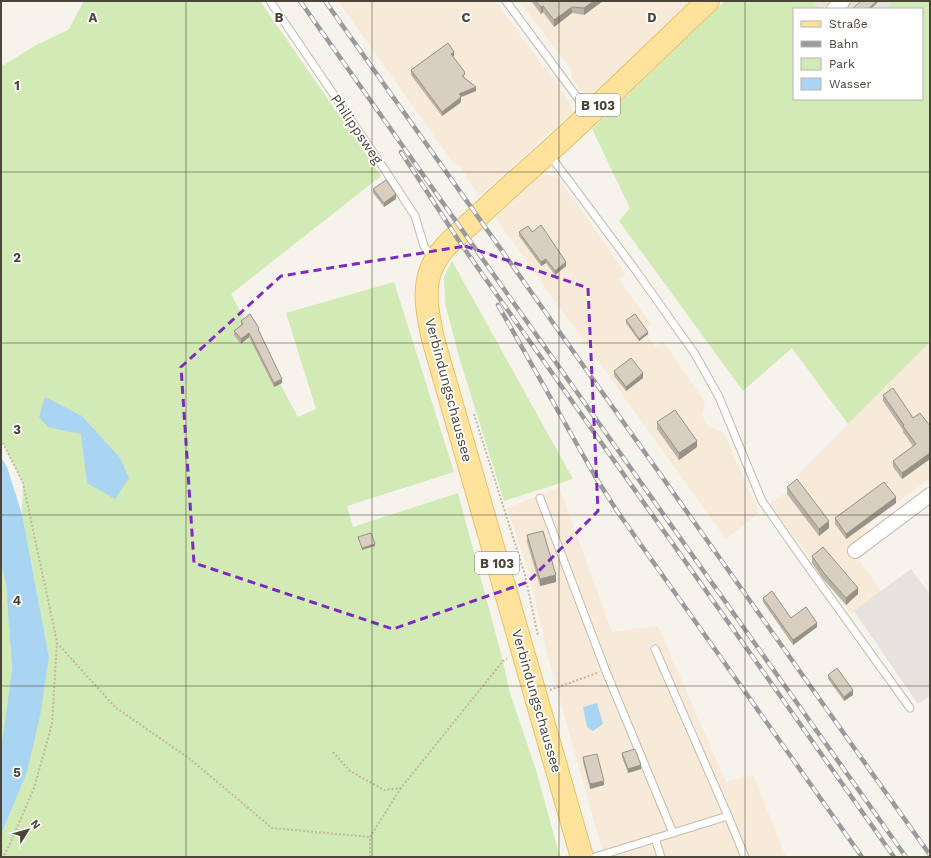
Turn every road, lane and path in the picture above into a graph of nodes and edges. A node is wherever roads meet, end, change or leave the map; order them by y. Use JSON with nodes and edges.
{"nodes":[{"id":1,"x":270,"y":1,"type":"edge"},
{"id":2,"x":506,"y":1,"type":"edge"},
{"id":3,"x":708,"y":1,"type":"edge"},
{"id":4,"x":843,"y":1,"type":"edge"},
{"id":5,"x":835,"y":8,"type":"edge"},
{"id":6,"x":589,"y":114,"type":"junction"},
{"id":7,"x":548,"y":152,"type":"junction"},
{"id":8,"x":436,"y":261,"type":"junction"},
{"id":9,"x":472,"y":409,"type":"dead end"},
{"id":10,"x":1,"y":439,"type":"edge"},
{"id":11,"x":930,"y":495,"type":"edge"},
{"id":12,"x":540,"y":498,"type":"dead end"},
{"id":13,"x":855,"y":551,"type":"dead end"},
{"id":14,"x":57,"y":642,"type":"junction"},
{"id":15,"x":530,"y":645,"type":"junction"},
{"id":16,"x":655,"y":649,"type":"dead end"},
{"id":17,"x":605,"y":669,"type":"junction"},
{"id":18,"x":536,"y":695,"type":"junction"},
{"id":19,"x":910,"y":708,"type":"dead end"},
{"id":20,"x":333,"y":752,"type":"dead end"},
{"id":21,"x":401,"y":788,"type":"junction"},
{"id":22,"x":728,"y":816,"type":"junction"},
{"id":23,"x":672,"y":833,"type":"junction"},
{"id":24,"x":370,"y":837,"type":"junction"},
{"id":25,"x":655,"y":838,"type":"junction"},
{"id":26,"x":3,"y":857,"type":"edge"},
{"id":27,"x":370,"y":857,"type":"edge"},
{"id":28,"x":582,"y":857,"type":"edge"},
{"id":29,"x":595,"y":857,"type":"edge"},
{"id":30,"x":661,"y":857,"type":"edge"},
{"id":31,"x":745,"y":857,"type":"edge"}],
"edges":[{"from":1,"to":8,"type":"lane","name":"Philippsweg"},
{"from":2,"to":6,"type":"lane"},
{"from":3,"to":6,"type":"main road","name":"Verbindungschaussee","number":"B 103"},
{"from":4,"to":5,"type":"street"},
{"from":6,"to":7,"type":"main road","name":"Verbindungschaussee","number":"B 103"},
{"from":7,"to":8,"type":"main road","name":"Verbindungschaussee","number":"B 103"},
{"from":7,"to":19,"type":"lane"},
{"from":8,"to":15,"type":"main road","name":"Verbindungschaussee","number":"B 103"},
{"from":9,"to":15,"type":"path"},
{"from":10,"to":14,"type":"path"},
{"from":11,"to":13,"type":"street"},
{"from":12,"to":17,"type":"lane"},
{"from":14,"to":24,"type":"path"},
{"from":14,"to":26,"type":"path"},
{"from":15,"to":18,"type":"main road","name":"Verbindungschaussee","number":"B 103"},
{"from":15,"to":21,"type":"path"},
{"from":16,"to":22,"type":"lane"},
{"from":17,"to":18,"type":"path"},
{"from":17,"to":23,"type":"lane"},
{"from":18,"to":28,"type":"main road","name":"Verbindungschaussee","number":"B 103"},
{"from":20,"to":21,"type":"path"},
{"from":21,"to":24,"type":"path"},
{"from":22,"to":23,"type":"lane"},
{"from":22,"to":31,"type":"lane"},
{"from":23,"to":25,"type":"lane"},
{"from":24,"to":27,"type":"path"},
{"from":25,"to":29,"type":"lane"},
{"from":25,"to":30,"type":"lane"}]}
